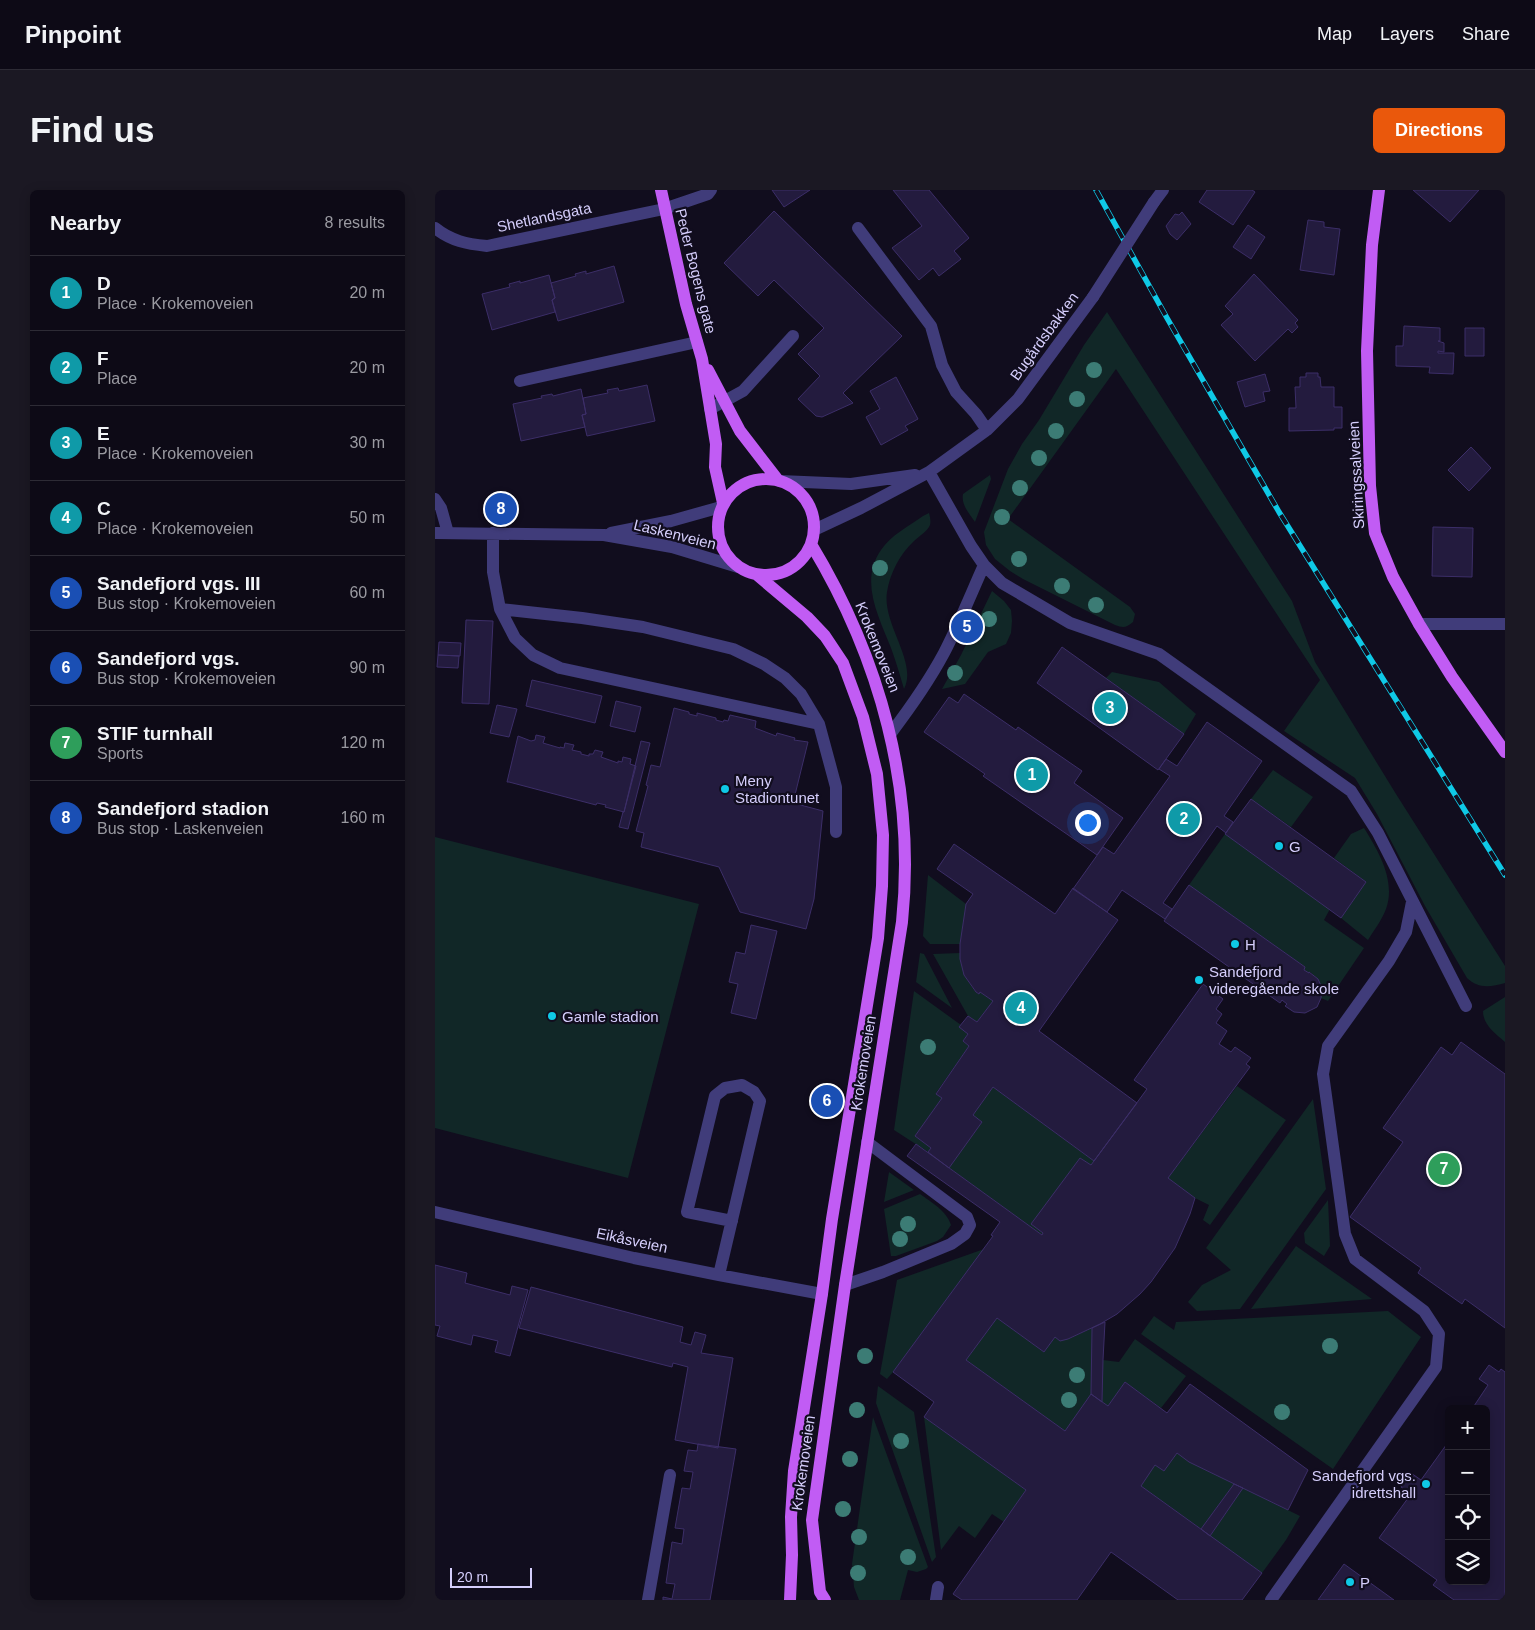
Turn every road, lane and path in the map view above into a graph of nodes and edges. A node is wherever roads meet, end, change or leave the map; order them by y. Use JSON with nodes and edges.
{"nodes":[{"id":1,"x":661,"y":190,"type":"edge"},
{"id":2,"x":711,"y":190,"type":"edge"},
{"id":3,"x":1163,"y":190,"type":"edge"},
{"id":4,"x":1379,"y":190,"type":"edge"},
{"id":5,"x":664,"y":209,"type":"junction"},
{"id":6,"x":435,"y":228,"type":"edge"},
{"id":7,"x":858,"y":228,"type":"dead end"},
{"id":8,"x":793,"y":336,"type":"dead end"},
{"id":9,"x":697,"y":342,"type":"junction"},
{"id":10,"x":702,"y":359,"type":"junction"},
{"id":11,"x":520,"y":381,"type":"dead end"},
{"id":12,"x":724,"y":401,"type":"junction"},
{"id":13,"x":710,"y":409,"type":"junction"},
{"id":14,"x":987,"y":430,"type":"junction"},
{"id":15,"x":926,"y":473,"type":"junction"},
{"id":16,"x":778,"y":480,"type":"junction"},
{"id":17,"x":435,"y":499,"type":"edge"},
{"id":18,"x":722,"y":505,"type":"junction"},
{"id":19,"x":814,"y":530,"type":"junction"},
{"id":20,"x":441,"y":533,"type":"edge"},
{"id":21,"x":493,"y":533,"type":"junction"},
{"id":22,"x":604,"y":535,"type":"junction"},
{"id":23,"x":811,"y":544,"type":"junction"},
{"id":24,"x":984,"y":565,"type":"junction"},
{"id":25,"x":738,"y":567,"type":"junction"},
{"id":26,"x":756,"y":574,"type":"junction"},
{"id":27,"x":500,"y":610,"type":"junction"},
{"id":28,"x":1419,"y":624,"type":"junction"},
{"id":29,"x":1505,"y":624,"type":"edge"},
{"id":30,"x":819,"y":724,"type":"junction"},
{"id":31,"x":891,"y":733,"type":"junction"},
{"id":32,"x":1505,"y":752,"type":"edge"},
{"id":33,"x":836,"y":832,"type":"dead end"},
{"id":34,"x":1412,"y":902,"type":"junction"},
{"id":35,"x":1466,"y":1006,"type":"dead end"},
{"id":36,"x":867,"y":1142,"type":"junction"},
{"id":37,"x":435,"y":1212,"type":"edge"},
{"id":38,"x":732,"y":1221,"type":"junction"},
{"id":39,"x":719,"y":1275,"type":"junction"},
{"id":40,"x":845,"y":1284,"type":"junction"},
{"id":41,"x":822,"y":1294,"type":"junction"},
{"id":42,"x":670,"y":1475,"type":"dead end"},
{"id":43,"x":938,"y":1587,"type":"dead end"},
{"id":44,"x":648,"y":1600,"type":"edge"},
{"id":45,"x":789,"y":1600,"type":"edge"},
{"id":46,"x":825,"y":1600,"type":"edge"},
{"id":47,"x":936,"y":1600,"type":"edge"},
{"id":48,"x":1271,"y":1600,"type":"edge"}],
"edges":[{"from":1,"to":5,"type":"main road","name":"Peder Bogens gate"},
{"from":2,"to":5,"type":"street","name":"Shetlandsgata"},
{"from":3,"to":14,"type":"street","name":"Bugårdsbakken","bridge":true},
{"from":4,"to":28,"type":"main road","name":"Skiringssalveien"},
{"from":5,"to":6,"type":"street","name":"Shetlandsgata"},
{"from":5,"to":9,"type":"main road","name":"Peder Bogens gate"},
{"from":7,"to":14,"type":"street"},
{"from":8,"to":12,"type":"street"},
{"from":9,"to":10,"type":"main road","name":"Peder Bogens gate"},
{"from":9,"to":11,"type":"street"},
{"from":10,"to":12,"type":"main road","name":"Peder Bogens gate"},
{"from":10,"to":13,"type":"main road","name":"Peder Bogens gate"},
{"from":12,"to":13,"type":"street"},
{"from":12,"to":16,"type":"main road","name":"Peder Bogens gate"},
{"from":13,"to":18,"type":"main road","name":"Peder Bogens gate"},
{"from":14,"to":15,"type":"street","name":"Bugårdsbakken"},
{"from":15,"to":16,"type":"street","name":"Bugårdsbakken"},
{"from":15,"to":19,"type":"street","name":"Bugårdsbakken"},
{"from":15,"to":24,"type":"street"},
{"from":16,"to":18,"type":"main road"},
{"from":16,"to":19,"type":"main road"},
{"from":17,"to":20,"type":"street"},
{"from":18,"to":22,"type":"street","name":"Laskenveien"},
{"from":18,"to":25,"type":"main road"},
{"from":19,"to":23,"type":"main road"},
{"from":20,"to":21,"type":"street","name":"Laskenveien"},
{"from":21,"to":22,"type":"street","name":"Laskenveien"},
{"from":21,"to":27,"type":"street"},
{"from":22,"to":25,"type":"street","name":"Laskenveien"},
{"from":23,"to":26,"type":"main road"},
{"from":23,"to":31,"type":"main road","name":"Krokemoveien"},
{"from":24,"to":31,"type":"street"},
{"from":24,"to":34,"type":"street"},
{"from":25,"to":26,"type":"main road"},
{"from":26,"to":41,"type":"main road","name":"Krokemoveien"},
{"from":27,"to":30,"type":"street"},
{"from":27,"to":30,"type":"street"},
{"from":28,"to":29,"type":"street"},
{"from":28,"to":32,"type":"main road","name":"Skiringssalveien"},
{"from":30,"to":33,"type":"street"},
{"from":31,"to":36,"type":"main road","name":"Krokemoveien"},
{"from":34,"to":35,"type":"street"},
{"from":34,"to":48,"type":"street"},
{"from":36,"to":40,"type":"main road","name":"Krokemoveien"},
{"from":36,"to":40,"type":"street"},
{"from":37,"to":39,"type":"street","name":"Eikåsveien"},
{"from":38,"to":38,"type":"street"},
{"from":38,"to":39,"type":"street"},
{"from":39,"to":41,"type":"street","name":"Eikåsveien"},
{"from":40,"to":46,"type":"main road","name":"Krokemoveien"},
{"from":41,"to":45,"type":"main road","name":"Krokemoveien"},
{"from":42,"to":44,"type":"street"},
{"from":43,"to":47,"type":"street"}]}
